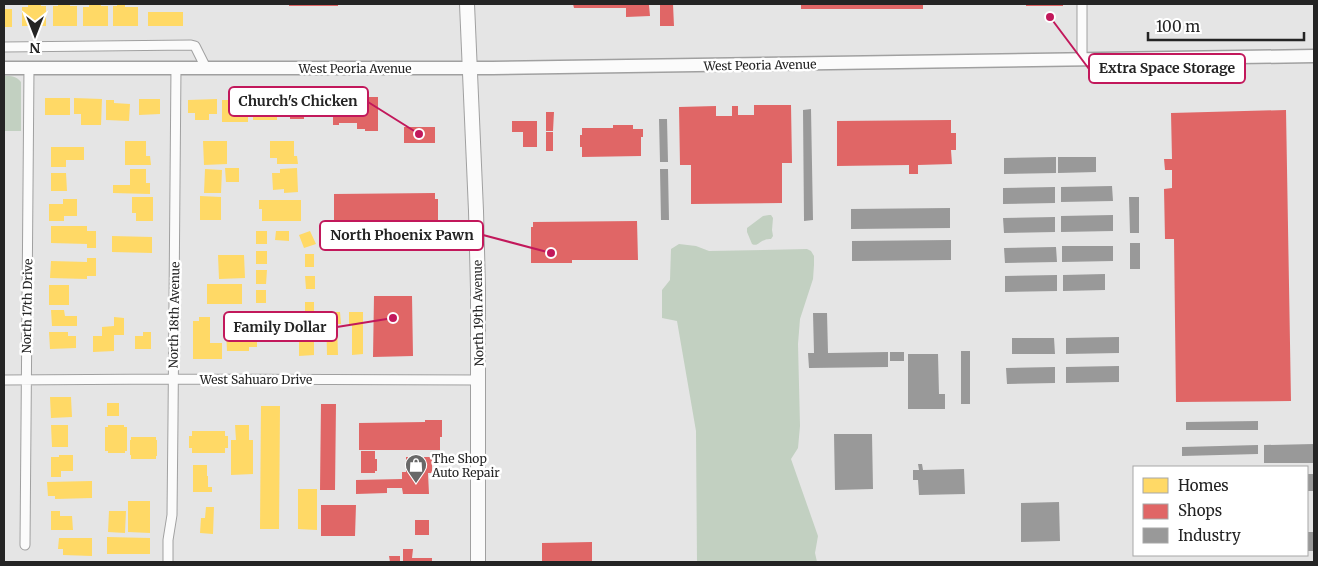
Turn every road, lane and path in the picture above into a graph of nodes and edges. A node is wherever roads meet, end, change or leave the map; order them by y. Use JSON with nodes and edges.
{"nodes":[{"id":1,"x":467,"y":4,"type":"edge"},
{"id":2,"x":1082,"y":4,"type":"edge"},
{"id":3,"x":4,"y":47,"type":"edge"},
{"id":4,"x":1314,"y":56,"type":"edge"},
{"id":5,"x":1082,"y":60,"type":"junction"},
{"id":6,"x":176,"y":67,"type":"junction"},
{"id":7,"x":4,"y":68,"type":"edge"},
{"id":8,"x":29,"y":68,"type":"junction"},
{"id":9,"x":206,"y":68,"type":"junction"},
{"id":10,"x":469,"y":68,"type":"junction"},
{"id":11,"x":174,"y":379,"type":"junction"},
{"id":12,"x":4,"y":380,"type":"edge"},
{"id":13,"x":26,"y":380,"type":"junction"},
{"id":14,"x":479,"y":380,"type":"junction"},
{"id":15,"x":25,"y":545,"type":"dead end"},
{"id":16,"x":168,"y":562,"type":"edge"},
{"id":17,"x":478,"y":562,"type":"edge"}],
"edges":[{"from":1,"to":10,"type":"main road","name":"North 19th Avenue"},
{"from":2,"to":5,"type":"street"},
{"from":3,"to":9,"type":"street"},
{"from":4,"to":5,"type":"main road","name":"West Peoria Avenue"},
{"from":5,"to":10,"type":"main road","name":"West Peoria Avenue"},
{"from":6,"to":8,"type":"main road","name":"West Peoria Avenue"},
{"from":6,"to":9,"type":"main road","name":"West Peoria Avenue"},
{"from":6,"to":11,"type":"street","name":"North 18th Avenue"},
{"from":7,"to":8,"type":"main road","name":"West Peoria Avenue"},
{"from":8,"to":13,"type":"street","name":"North 17th Drive"},
{"from":9,"to":10,"type":"main road","name":"West Peoria Avenue"},
{"from":10,"to":14,"type":"main road","name":"North 19th Avenue"},
{"from":11,"to":13,"type":"street","name":"West Sahuaro Drive"},
{"from":11,"to":14,"type":"street","name":"West Sahuaro Drive"},
{"from":11,"to":16,"type":"street","name":"North 18th Avenue"},
{"from":12,"to":13,"type":"street","name":"West Sahuaro Drive"},
{"from":13,"to":15,"type":"street","name":"North 17th Drive"},
{"from":14,"to":17,"type":"main road","name":"North 19th Avenue"}]}
